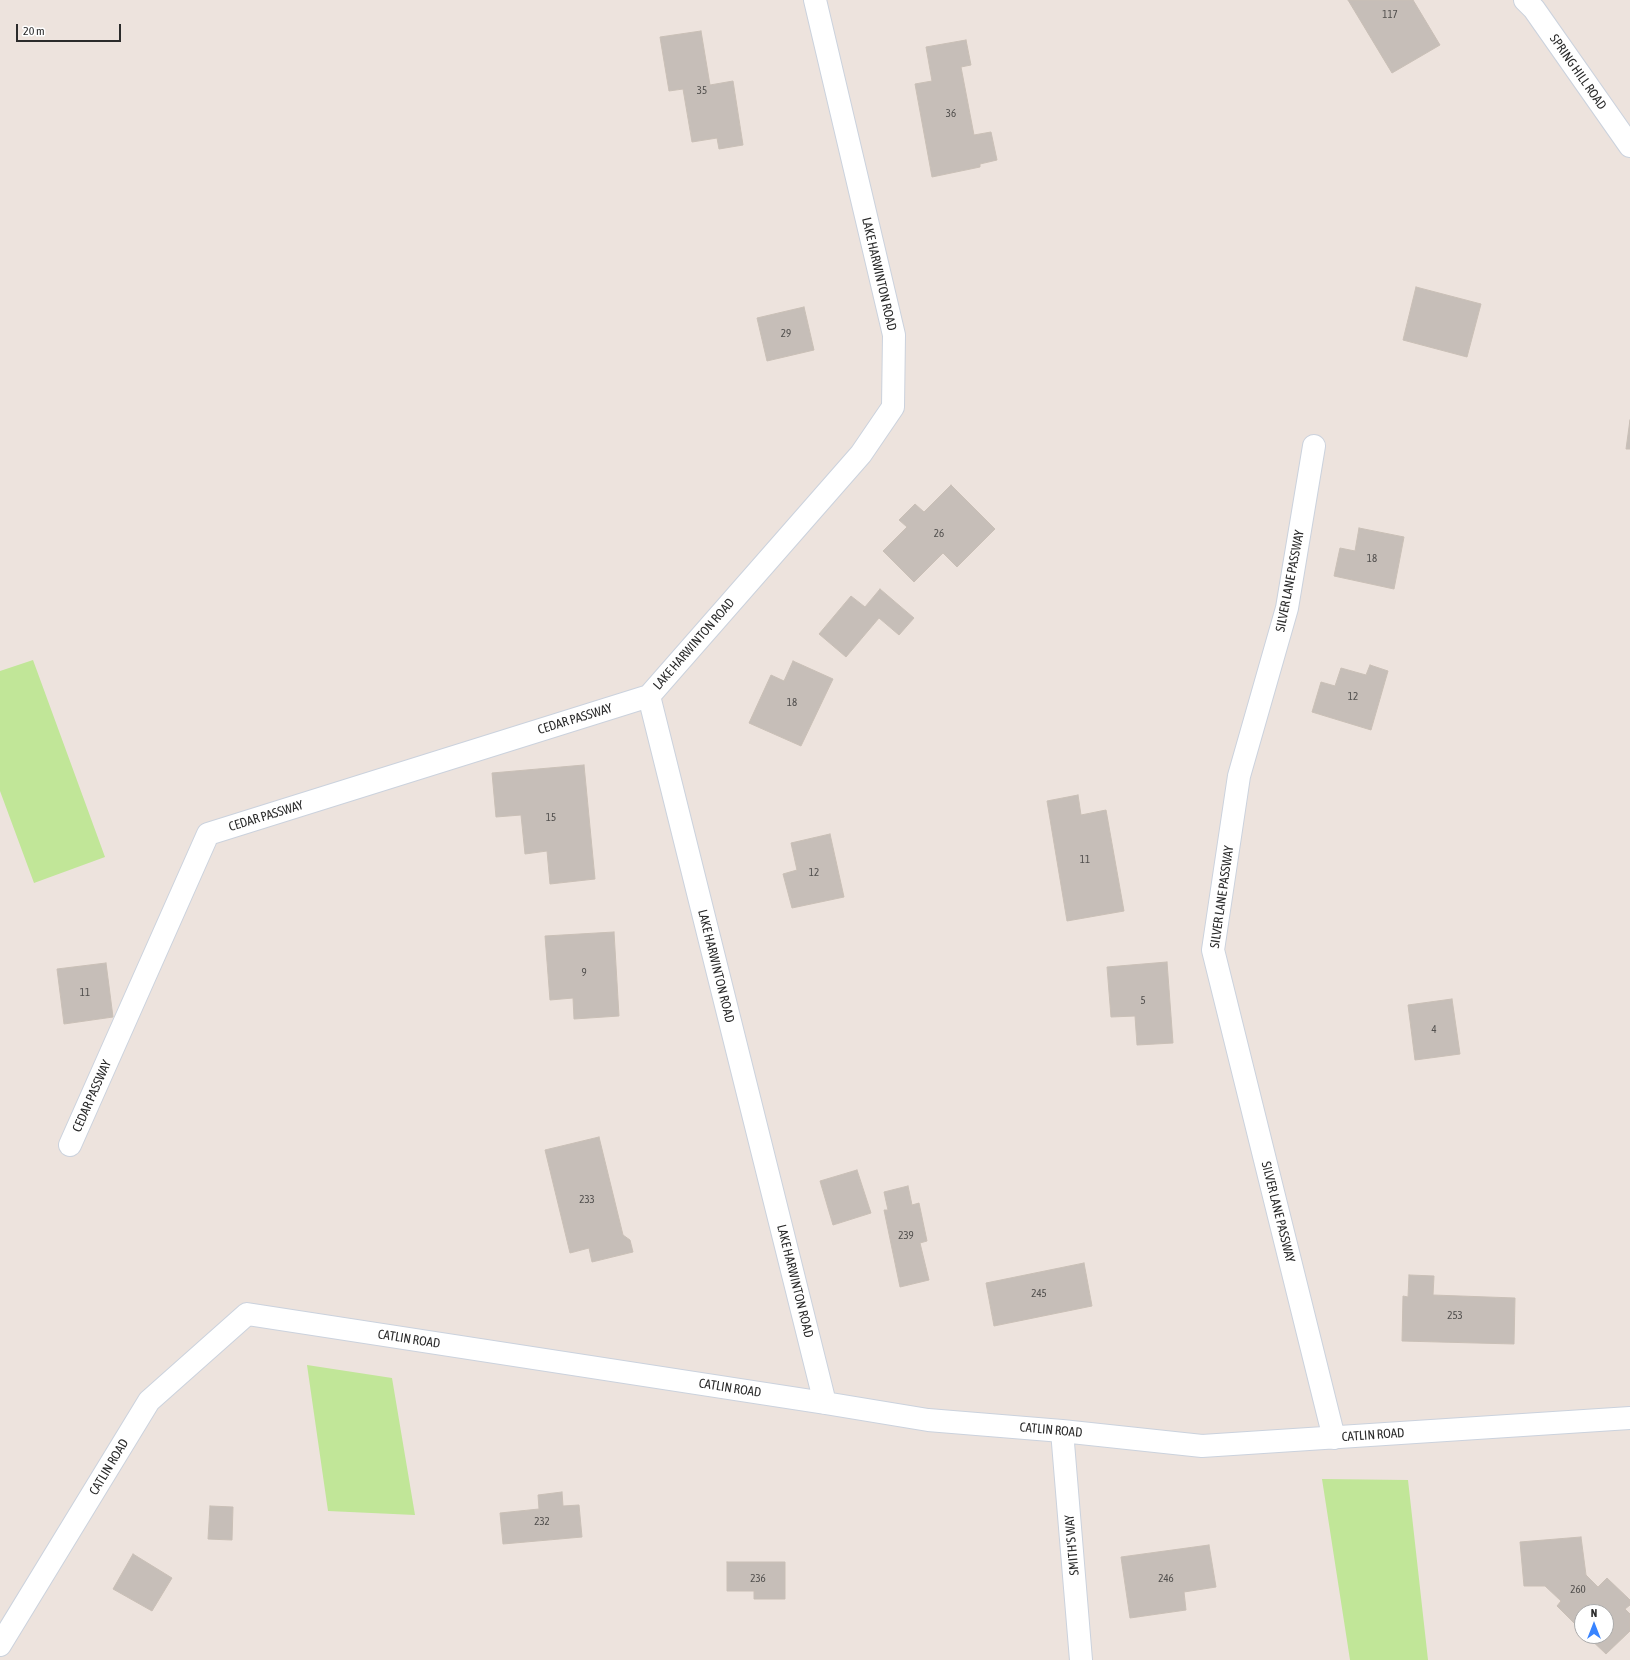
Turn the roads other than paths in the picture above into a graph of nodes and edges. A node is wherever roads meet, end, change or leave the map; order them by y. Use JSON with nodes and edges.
{"nodes":[{"id":1,"x":814,"y":0,"type":"edge"},
{"id":2,"x":1525,"y":0,"type":"edge"},
{"id":3,"x":1630,"y":146,"type":"edge"},
{"id":4,"x":1314,"y":446,"type":"dead end"},
{"id":5,"x":648,"y":696,"type":"junction"},
{"id":6,"x":70,"y":1144,"type":"dead end"},
{"id":7,"x":825,"y":1403,"type":"junction"},
{"id":8,"x":1630,"y":1418,"type":"edge"},
{"id":9,"x":1062,"y":1431,"type":"junction"},
{"id":10,"x":1334,"y":1438,"type":"junction"},
{"id":11,"x":0,"y":1645,"type":"edge"},
{"id":12,"x":1081,"y":1660,"type":"edge"}],
"edges":[{"from":1,"to":5,"type":"street","name":"LAKE HARWINTON ROAD"},
{"from":2,"to":3,"type":"street","name":"SPRING HILL ROAD"},
{"from":4,"to":10,"type":"street","name":"SILVER LANE PASSWAY"},
{"from":5,"to":6,"type":"street","name":"CEDAR PASSWAY"},
{"from":5,"to":7,"type":"street","name":"LAKE HARWINTON ROAD"},
{"from":7,"to":9,"type":"street","name":"CATLIN ROAD"},
{"from":7,"to":11,"type":"street","name":"CATLIN ROAD"},
{"from":8,"to":10,"type":"street","name":"CATLIN ROAD"},
{"from":9,"to":10,"type":"street","name":"CATLIN ROAD"},
{"from":9,"to":12,"type":"street","name":"SMITH'S WAY"}]}
